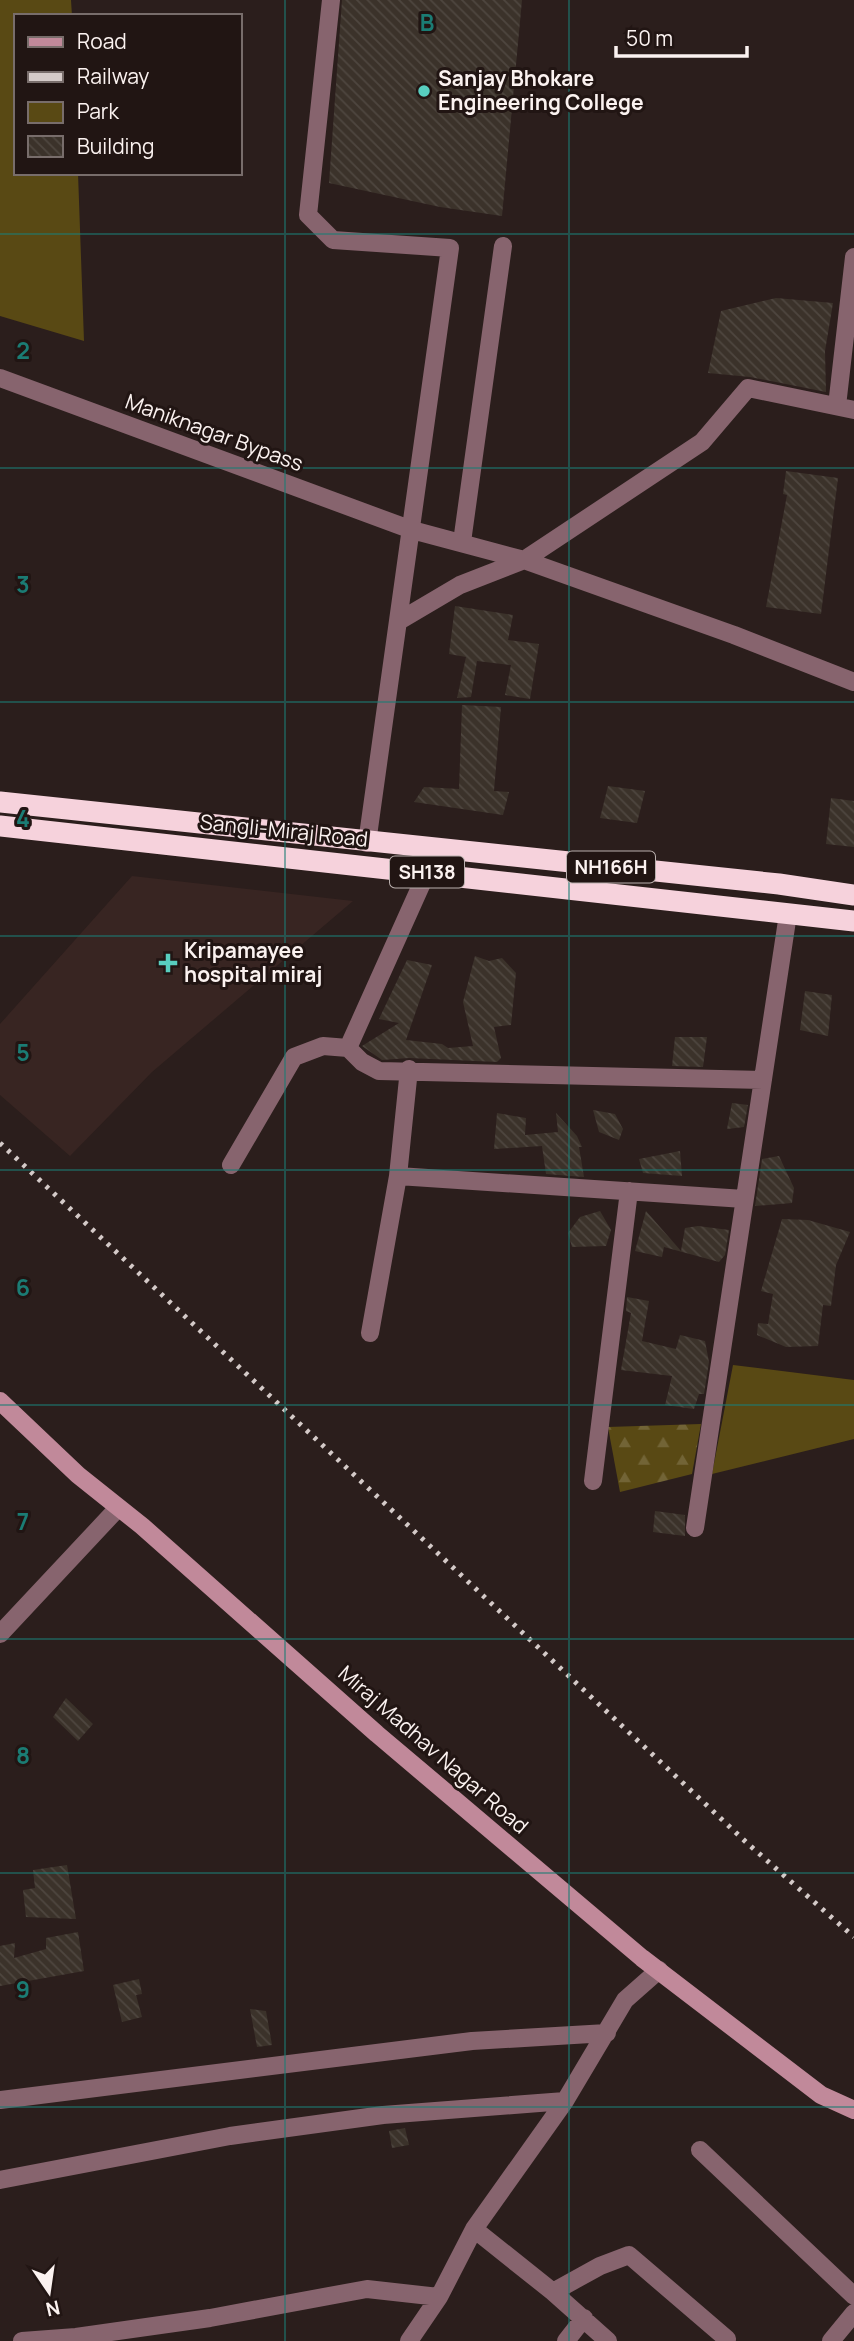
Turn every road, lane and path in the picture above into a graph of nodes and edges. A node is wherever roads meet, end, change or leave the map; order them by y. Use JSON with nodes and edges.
{"nodes":[{"id":1,"x":331,"y":0,"type":"edge"},
{"id":2,"x":503,"y":246,"type":"dead end"},
{"id":3,"x":854,"y":257,"type":"edge"},
{"id":4,"x":0,"y":379,"type":"edge"},
{"id":5,"x":846,"y":408,"type":"edge"},
{"id":6,"x":412,"y":530,"type":"junction"},
{"id":7,"x":462,"y":542,"type":"junction"},
{"id":8,"x":524,"y":560,"type":"junction"},
{"id":9,"x":399,"y":621,"type":"junction"},
{"id":10,"x":854,"y":682,"type":"edge"},
{"id":11,"x":0,"y":802,"type":"edge"},
{"id":12,"x":0,"y":826,"type":"edge"},
{"id":13,"x":368,"y":843,"type":"junction"},
{"id":14,"x":427,"y":872,"type":"junction"},
{"id":15,"x":854,"y":895,"type":"edge"},
{"id":16,"x":788,"y":914,"type":"junction"},
{"id":17,"x":854,"y":921,"type":"edge"},
{"id":18,"x":348,"y":1048,"type":"junction"},
{"id":19,"x":409,"y":1069,"type":"junction"},
{"id":20,"x":763,"y":1080,"type":"junction"},
{"id":21,"x":231,"y":1164,"type":"dead end"},
{"id":22,"x":398,"y":1176,"type":"junction"},
{"id":23,"x":629,"y":1191,"type":"junction"},
{"id":24,"x":744,"y":1199,"type":"junction"},
{"id":25,"x":370,"y":1333,"type":"dead end"},
{"id":26,"x":0,"y":1401,"type":"edge"},
{"id":27,"x":593,"y":1481,"type":"dead end"},
{"id":28,"x":118,"y":1508,"type":"junction"},
{"id":29,"x":695,"y":1528,"type":"dead end"},
{"id":30,"x":0,"y":1634,"type":"edge"},
{"id":31,"x":659,"y":1970,"type":"junction"},
{"id":32,"x":607,"y":2033,"type":"junction"},
{"id":33,"x":0,"y":2100,"type":"edge"},
{"id":34,"x":565,"y":2101,"type":"junction"},
{"id":35,"x":854,"y":2110,"type":"edge"},
{"id":36,"x":700,"y":2150,"type":"dead end"},
{"id":37,"x":0,"y":2180,"type":"edge"},
{"id":38,"x":474,"y":2229,"type":"junction"},
{"id":39,"x":553,"y":2292,"type":"junction"},
{"id":40,"x":439,"y":2297,"type":"junction"},
{"id":41,"x":854,"y":2297,"type":"edge"},
{"id":42,"x":854,"y":2313,"type":"edge"},
{"id":43,"x":584,"y":2318,"type":"junction"},
{"id":44,"x":727,"y":2339,"type":"dead end"},
{"id":45,"x":410,"y":2340,"type":"edge"},
{"id":46,"x":22,"y":2341,"type":"edge"},
{"id":47,"x":566,"y":2341,"type":"edge"},
{"id":48,"x":608,"y":2341,"type":"edge"},
{"id":49,"x":831,"y":2341,"type":"edge"}],
"edges":[{"from":1,"to":6,"type":"street"},
{"from":2,"to":7,"type":"street"},
{"from":3,"to":5,"type":"street"},
{"from":4,"to":6,"type":"street","name":"Maniknagar Bypass"},
{"from":5,"to":8,"type":"street"},
{"from":6,"to":7,"type":"street","name":"Maniknagar Bypass"},
{"from":6,"to":9,"type":"street"},
{"from":7,"to":8,"type":"street"},
{"from":8,"to":9,"type":"street"},
{"from":8,"to":10,"type":"street"},
{"from":9,"to":13,"type":"street"},
{"from":11,"to":13,"type":"highway","name":"Sangli-Miraj Road"},
{"from":12,"to":14,"type":"highway","name":"Sangli-Miraj Road","number":"SH138"},
{"from":13,"to":15,"type":"highway","name":"Sangli-Miraj Road","number":"NH166H"},
{"from":14,"to":16,"type":"highway","name":"Sangli-Miraj Road","number":"SH138"},
{"from":14,"to":18,"type":"street"},
{"from":16,"to":17,"type":"highway","name":"Sangli-Miraj Road","number":"SH138"},
{"from":16,"to":20,"type":"street"},
{"from":18,"to":19,"type":"street"},
{"from":18,"to":21,"type":"street"},
{"from":19,"to":20,"type":"street"},
{"from":19,"to":22,"type":"street"},
{"from":20,"to":24,"type":"street"},
{"from":22,"to":23,"type":"street"},
{"from":22,"to":25,"type":"street"},
{"from":23,"to":24,"type":"street"},
{"from":23,"to":27,"type":"street"},
{"from":24,"to":29,"type":"street"},
{"from":26,"to":28,"type":"street","name":"Miraj Madhav Nagar Road"},
{"from":28,"to":30,"type":"street"},
{"from":28,"to":31,"type":"street","name":"Miraj Madhav Nagar Road"},
{"from":31,"to":32,"type":"street"},
{"from":31,"to":35,"type":"street","name":"Miraj Madhav Nagar Road"},
{"from":32,"to":33,"type":"street"},
{"from":32,"to":34,"type":"street"},
{"from":34,"to":37,"type":"street"},
{"from":34,"to":38,"type":"street"},
{"from":36,"to":41,"type":"street"},
{"from":38,"to":39,"type":"street"},
{"from":38,"to":40,"type":"street"},
{"from":39,"to":43,"type":"street"},
{"from":39,"to":44,"type":"street"},
{"from":40,"to":45,"type":"street"},
{"from":40,"to":46,"type":"street"},
{"from":42,"to":49,"type":"street"},
{"from":43,"to":47,"type":"street"},
{"from":43,"to":48,"type":"street"}]}
